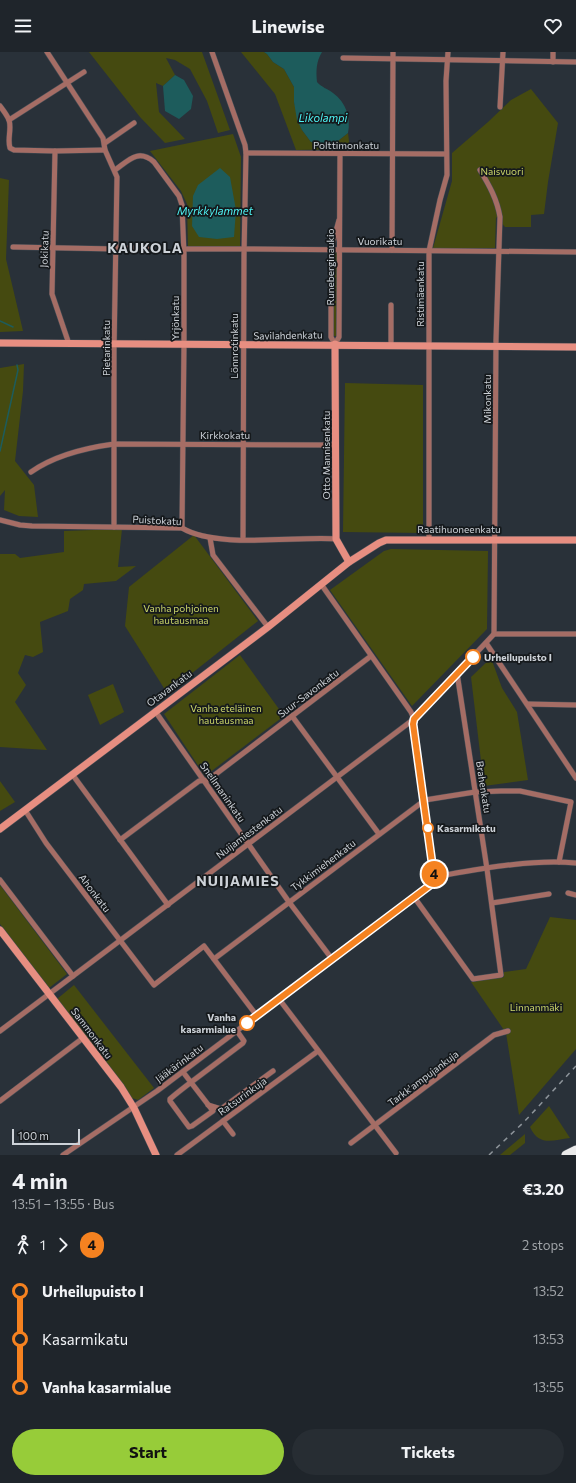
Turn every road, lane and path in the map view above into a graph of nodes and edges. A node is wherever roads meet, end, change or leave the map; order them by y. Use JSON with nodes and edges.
{"nodes":[{"id":1,"x":47,"y":52,"type":"edge"},
{"id":2,"x":212,"y":52,"type":"edge"},
{"id":3,"x":393,"y":52,"type":"edge"},
{"id":4,"x":448,"y":52,"type":"edge"},
{"id":5,"x":503,"y":52,"type":"edge"},
{"id":6,"x":553,"y":52,"type":"edge"},
{"id":7,"x":343,"y":58,"type":"dead end"},
{"id":8,"x":394,"y":60,"type":"junction"},
{"id":9,"x":448,"y":60,"type":"junction"},
{"id":10,"x":503,"y":61,"type":"junction"},
{"id":11,"x":553,"y":62,"type":"junction"},
{"id":12,"x":576,"y":62,"type":"edge"},
{"id":13,"x":84,"y":72,"type":"dead end"},
{"id":14,"x":67,"y":83,"type":"junction"},
{"id":15,"x":0,"y":106,"type":"edge"},
{"id":16,"x":500,"y":107,"type":"dead end"},
{"id":17,"x":9,"y":120,"type":"junction"},
{"id":18,"x":134,"y":123,"type":"dead end"},
{"id":19,"x":105,"y":143,"type":"junction"},
{"id":20,"x":105,"y":150,"type":"junction"},
{"id":21,"x":55,"y":151,"type":"junction"},
{"id":22,"x":246,"y":153,"type":"junction"},
{"id":23,"x":340,"y":154,"type":"junction"},
{"id":24,"x":393,"y":154,"type":"junction"},
{"id":25,"x":446,"y":154,"type":"junction"},
{"id":26,"x":115,"y":170,"type":"junction"},
{"id":27,"x":480,"y":170,"type":"dead end"},
{"id":28,"x":339,"y":220,"type":"junction"},
{"id":29,"x":13,"y":247,"type":"dead end"},
{"id":30,"x":53,"y":247,"type":"junction"},
{"id":31,"x":147,"y":247,"type":"dead end"},
{"id":32,"x":116,"y":249,"type":"junction"},
{"id":33,"x":184,"y":249,"type":"junction"},
{"id":34,"x":244,"y":249,"type":"junction"},
{"id":35,"x":331,"y":250,"type":"junction"},
{"id":36,"x":339,"y":250,"type":"junction"},
{"id":37,"x":392,"y":250,"type":"junction"},
{"id":38,"x":429,"y":251,"type":"junction"},
{"id":39,"x":498,"y":251,"type":"junction"},
{"id":40,"x":576,"y":252,"type":"edge"},
{"id":41,"x":391,"y":305,"type":"dead end"},
{"id":42,"x":4,"y":343,"type":"edge"},
{"id":43,"x":69,"y":344,"type":"junction"},
{"id":44,"x":114,"y":344,"type":"junction"},
{"id":45,"x":184,"y":344,"type":"junction"},
{"id":46,"x":336,"y":344,"type":"junction"},
{"id":47,"x":243,"y":345,"type":"junction"},
{"id":48,"x":391,"y":345,"type":"junction"},
{"id":49,"x":429,"y":345,"type":"junction"},
{"id":50,"x":496,"y":346,"type":"junction"},
{"id":51,"x":576,"y":347,"type":"edge"},
{"id":52,"x":114,"y":444,"type":"junction"},
{"id":53,"x":182,"y":444,"type":"junction"},
{"id":54,"x":242,"y":444,"type":"junction"},
{"id":55,"x":336,"y":445,"type":"junction"},
{"id":56,"x":31,"y":472,"type":"dead end"},
{"id":57,"x":0,"y":520,"type":"edge"},
{"id":58,"x":114,"y":527,"type":"junction"},
{"id":59,"x":182,"y":528,"type":"junction"},
{"id":60,"x":210,"y":538,"type":"junction"},
{"id":61,"x":243,"y":539,"type":"junction"},
{"id":62,"x":336,"y":539,"type":"junction"},
{"id":63,"x":429,"y":539,"type":"junction"},
{"id":64,"x":495,"y":539,"type":"junction"},
{"id":65,"x":576,"y":540,"type":"edge"},
{"id":66,"x":349,"y":562,"type":"junction"},
{"id":67,"x":323,"y":587,"type":"junction"},
{"id":68,"x":268,"y":627,"type":"junction"},
{"id":69,"x":494,"y":634,"type":"junction"},
{"id":70,"x":576,"y":634,"type":"edge"},
{"id":71,"x":486,"y":643,"type":"junction"},
{"id":72,"x":370,"y":656,"type":"junction"},
{"id":73,"x":457,"y":673,"type":"junction"},
{"id":74,"x":527,"y":704,"type":"junction"},
{"id":75,"x":576,"y":704,"type":"edge"},
{"id":76,"x":157,"y":714,"type":"junction"},
{"id":77,"x":292,"y":716,"type":"junction"},
{"id":78,"x":414,"y":719,"type":"junction"},
{"id":79,"x":72,"y":774,"type":"junction"},
{"id":80,"x":337,"y":777,"type":"junction"},
{"id":81,"x":576,"y":778,"type":"edge"},
{"id":82,"x":204,"y":781,"type":"junction"},
{"id":83,"x":475,"y":792,"type":"junction"},
{"id":84,"x":425,"y":800,"type":"junction"},
{"id":85,"x":25,"y":810,"type":"junction"},
{"id":86,"x":0,"y":829,"type":"edge"},
{"id":87,"x":379,"y":834,"type":"junction"},
{"id":88,"x":120,"y":840,"type":"junction"},
{"id":89,"x":248,"y":844,"type":"junction"},
{"id":90,"x":558,"y":862,"type":"junction"},
{"id":91,"x":576,"y":863,"type":"edge"},
{"id":92,"x":487,"y":869,"type":"junction"},
{"id":93,"x":434,"y":877,"type":"junction"},
{"id":94,"x":0,"y":880,"type":"edge"},
{"id":95,"x":568,"y":893,"type":"dead end"},
{"id":96,"x":550,"y":894,"type":"dead end"},
{"id":97,"x":576,"y":895,"type":"edge"},
{"id":98,"x":414,"y":897,"type":"junction"},
{"id":99,"x":289,"y":902,"type":"junction"},
{"id":100,"x":492,"y":903,"type":"junction"},
{"id":101,"x":168,"y":905,"type":"junction"},
{"id":102,"x":0,"y":930,"type":"edge"},
{"id":103,"x":120,"y":941,"type":"junction"},
{"id":104,"x":330,"y":957,"type":"junction"},
{"id":105,"x":214,"y":959,"type":"junction"},
{"id":106,"x":73,"y":976,"type":"junction"},
{"id":107,"x":50,"y":994,"type":"junction"},
{"id":108,"x":279,"y":999,"type":"junction"},
{"id":109,"x":257,"y":1016,"type":"junction"},
{"id":110,"x":0,"y":1031,"type":"edge"},
{"id":111,"x":237,"y":1031,"type":"junction"},
{"id":112,"x":508,"y":1031,"type":"dead end"},
{"id":113,"x":83,"y":1038,"type":"junction"},
{"id":114,"x":318,"y":1051,"type":"junction"},
{"id":115,"x":273,"y":1071,"type":"dead end"},
{"id":116,"x":183,"y":1072,"type":"junction"},
{"id":117,"x":191,"y":1082,"type":"junction"},
{"id":118,"x":0,"y":1101,"type":"edge"},
{"id":119,"x":208,"y":1105,"type":"junction"},
{"id":120,"x":134,"y":1108,"type":"junction"},
{"id":121,"x":223,"y":1121,"type":"junction"},
{"id":122,"x":375,"y":1125,"type":"junction"},
{"id":123,"x":233,"y":1134,"type":"dead end"},
{"id":124,"x":351,"y":1143,"type":"dead end"},
{"id":125,"x":576,"y":1150,"type":"edge"},
{"id":126,"x":396,"y":1153,"type":"dead end"},
{"id":127,"x":63,"y":1155,"type":"edge"},
{"id":128,"x":156,"y":1155,"type":"edge"},
{"id":129,"x":177,"y":1155,"type":"edge"},
{"id":130,"x":566,"y":1155,"type":"edge"}],
"edges":[{"from":1,"to":14,"type":"street"},
{"from":2,"to":22,"type":"street","name":"Lönnrotinkatu"},
{"from":3,"to":8,"type":"street"},
{"from":4,"to":9,"type":"street","name":"Ristimäenkatu"},
{"from":5,"to":10,"type":"street"},
{"from":6,"to":11,"type":"street"},
{"from":7,"to":8,"type":"street"},
{"from":8,"to":9,"type":"street"},
{"from":8,"to":24,"type":"street"},
{"from":9,"to":10,"type":"street"},
{"from":9,"to":25,"type":"street","name":"Ristimäenkatu"},
{"from":10,"to":11,"type":"street"},
{"from":10,"to":16,"type":"street"},
{"from":11,"to":12,"type":"street"},
{"from":13,"to":14,"type":"street"},
{"from":14,"to":17,"type":"street"},
{"from":14,"to":19,"type":"street"},
{"from":15,"to":17,"type":"street"},
{"from":17,"to":21,"type":"street"},
{"from":18,"to":19,"type":"street"},
{"from":19,"to":20,"type":"street"},
{"from":20,"to":21,"type":"street"},
{"from":20,"to":26,"type":"street"},
{"from":21,"to":30,"type":"street","name":"Jokikatu"},
{"from":22,"to":23,"type":"street","name":"Polttimonkatu"},
{"from":22,"to":34,"type":"street","name":"Lönnrotinkatu"},
{"from":23,"to":24,"type":"street","name":"Polttimonkatu"},
{"from":23,"to":28,"type":"street"},
{"from":24,"to":25,"type":"street","name":"Polttimonkatu"},
{"from":24,"to":37,"type":"street"},
{"from":25,"to":38,"type":"street","name":"Ristimäenkatu"},
{"from":26,"to":32,"type":"street","name":"Pietarinkatu"},
{"from":26,"to":33,"type":"street","name":"Yrjönkatu"},
{"from":27,"to":39,"type":"street","name":"Mikonkatu"},
{"from":28,"to":35,"type":"street","name":"Runeberginaukio"},
{"from":28,"to":36,"type":"street","name":"Runeberginaukio"},
{"from":29,"to":30,"type":"street"},
{"from":30,"to":32,"type":"street"},
{"from":30,"to":43,"type":"street","name":"Jokikatu"},
{"from":31,"to":32,"type":"street"},
{"from":32,"to":44,"type":"street","name":"Pietarinkatu"},
{"from":33,"to":34,"type":"street","name":"Vuorikatu"},
{"from":33,"to":45,"type":"street","name":"Yrjönkatu"},
{"from":34,"to":35,"type":"street","name":"Vuorikatu"},
{"from":34,"to":47,"type":"street","name":"Lönnrotinkatu"},
{"from":35,"to":36,"type":"street","name":"Vuorikatu"},
{"from":35,"to":46,"type":"street","name":"Runeberginaukio"},
{"from":36,"to":37,"type":"street","name":"Vuorikatu"},
{"from":36,"to":46,"type":"street","name":"Runeberginaukio"},
{"from":37,"to":38,"type":"street","name":"Vuorikatu"},
{"from":38,"to":39,"type":"street","name":"Vuorikatu"},
{"from":38,"to":49,"type":"street","name":"Ristimäenkatu"},
{"from":39,"to":40,"type":"street","name":"Vuorikatu"},
{"from":39,"to":50,"type":"street","name":"Mikonkatu"},
{"from":41,"to":48,"type":"street"},
{"from":42,"to":43,"type":"main road","name":"Savilahdenkatu"},
{"from":43,"to":44,"type":"main road","name":"Savilahdenkatu"},
{"from":44,"to":45,"type":"main road","name":"Savilahdenkatu"},
{"from":44,"to":52,"type":"street","name":"Pietarinkatu"},
{"from":45,"to":47,"type":"main road","name":"Savilahdenkatu"},
{"from":45,"to":53,"type":"street","name":"Yrjönkatu"},
{"from":46,"to":47,"type":"main road","name":"Savilahdenkatu"},
{"from":46,"to":48,"type":"main road","name":"Savilahdenkatu"},
{"from":46,"to":55,"type":"main road","name":"Otto Mannisenkatu"},
{"from":47,"to":54,"type":"street","name":"Lönnrotinkatu"},
{"from":48,"to":49,"type":"main road","name":"Savilahdenkatu"},
{"from":49,"to":50,"type":"main road","name":"Savilahdenkatu"},
{"from":49,"to":63,"type":"street","name":"Ristimäenkatu"},
{"from":50,"to":51,"type":"main road","name":"Savilahdenkatu"},
{"from":50,"to":64,"type":"street","name":"Mikonkatu"},
{"from":52,"to":53,"type":"street","name":"Kirkkokatu"},
{"from":52,"to":56,"type":"street","name":"Kirkkokatu"},
{"from":52,"to":58,"type":"street","name":"Pietarinkatu"},
{"from":53,"to":54,"type":"street","name":"Kirkkokatu"},
{"from":53,"to":59,"type":"street","name":"Yrjönkatu"},
{"from":54,"to":55,"type":"street","name":"Kirkkokatu"},
{"from":54,"to":61,"type":"street","name":"Lönnrotinkatu"},
{"from":55,"to":62,"type":"main road","name":"Otto Mannisenkatu"},
{"from":57,"to":58,"type":"street","name":"Puistokatu"},
{"from":58,"to":59,"type":"street","name":"Puistokatu"},
{"from":59,"to":60,"type":"street","name":"Puistokatu"},
{"from":60,"to":61,"type":"street","name":"Puistokatu"},
{"from":60,"to":68,"type":"street"},
{"from":61,"to":62,"type":"street","name":"Puistokatu"},
{"from":62,"to":66,"type":"main road","name":"Otto Mannisenkatu"},
{"from":63,"to":64,"type":"main road","name":"Raatihuoneenkatu"},
{"from":63,"to":66,"type":"main road","name":"Raatihuoneenkatu"},
{"from":64,"to":65,"type":"main road","name":"Raatihuoneenkatu"},
{"from":64,"to":69,"type":"street","name":"Mikonkatu"},
{"from":66,"to":67,"type":"main road","name":"Otavankatu"},
{"from":67,"to":68,"type":"main road","name":"Otavankatu"},
{"from":67,"to":72,"type":"street"},
{"from":68,"to":76,"type":"main road","name":"Otavankatu"},
{"from":69,"to":70,"type":"street"},
{"from":69,"to":71,"type":"street","name":"Nuijamiestenkatu"},
{"from":71,"to":73,"type":"street","name":"Nuijamiestenkatu"},
{"from":71,"to":74,"type":"street"},
{"from":72,"to":77,"type":"street","name":"Suur-Savonkatu"},
{"from":72,"to":78,"type":"street"},
{"from":73,"to":78,"type":"street","name":"Nuijamiestenkatu"},
{"from":73,"to":83,"type":"street","name":"Brahenkatu"},
{"from":74,"to":75,"type":"street"},
{"from":74,"to":81,"type":"street"},
{"from":76,"to":79,"type":"main road","name":"Otavankatu"},
{"from":76,"to":82,"type":"street","name":"Snellmaninkatu"},
{"from":77,"to":80,"type":"street"},
{"from":77,"to":82,"type":"street","name":"Suur-Savonkatu"},
{"from":78,"to":80,"type":"street","name":"Nuijamiestenkatu"},
{"from":78,"to":84,"type":"street"},
{"from":79,"to":85,"type":"main road","name":"Otavankatu"},
{"from":79,"to":88,"type":"street"},
{"from":80,"to":87,"type":"street"},
{"from":80,"to":89,"type":"street","name":"Nuijamiestenkatu"},
{"from":82,"to":88,"type":"street","name":"Suur-Savonkatu"},
{"from":82,"to":89,"type":"street","name":"Snellmaninkatu"},
{"from":83,"to":84,"type":"street"},
{"from":83,"to":90,"type":"street"},
{"from":83,"to":92,"type":"street","name":"Brahenkatu"},
{"from":84,"to":87,"type":"street","name":"Tykkimiehenkatu"},
{"from":84,"to":93,"type":"street"},
{"from":85,"to":86,"type":"main road","name":"Otavankatu"},
{"from":85,"to":103,"type":"street","name":"Ahonkatu"},
{"from":87,"to":99,"type":"street","name":"Tykkimiehenkatu"},
{"from":88,"to":101,"type":"street"},
{"from":89,"to":99,"type":"street","name":"Snellmaninkatu"},
{"from":89,"to":101,"type":"street","name":"Nuijamiestenkatu"},
{"from":90,"to":91,"type":"street"},
{"from":90,"to":92,"type":"street"},
{"from":92,"to":93,"type":"street"},
{"from":92,"to":100,"type":"street","name":"Brahenkatu"},
{"from":93,"to":98,"type":"street","name":"Jääkärinkatu"},
{"from":94,"to":106,"type":"street"},
{"from":95,"to":97,"type":"street"},
{"from":96,"to":100,"type":"street"},
{"from":98,"to":100,"type":"street","name":"Brahenkatu"},
{"from":98,"to":104,"type":"street","name":"Jääkärinkatu"},
{"from":99,"to":104,"type":"street","name":"Snellmaninkatu"},
{"from":99,"to":105,"type":"street","name":"Tykkimiehenkatu"},
{"from":101,"to":103,"type":"street","name":"Nuijamiestenkatu"},
{"from":102,"to":107,"type":"main road","name":"Sammonkatu"},
{"from":103,"to":105,"type":"street","name":"Ahonkatu"},
{"from":103,"to":106,"type":"street","name":"Nuijamiestenkatu"},
{"from":104,"to":108,"type":"street","name":"Jääkärinkatu"},
{"from":105,"to":109,"type":"street"},
{"from":106,"to":107,"type":"street","name":"Nuijamiestenkatu"},
{"from":107,"to":110,"type":"street","name":"Nuijamiestenkatu"},
{"from":107,"to":113,"type":"main road","name":"Sammonkatu"},
{"from":108,"to":109,"type":"street","name":"Jääkärinkatu"},
{"from":108,"to":114,"type":"street"},
{"from":109,"to":111,"type":"street","name":"Jääkärinkatu"},
{"from":111,"to":116,"type":"street","name":"Jääkärinkatu"},
{"from":111,"to":117,"type":"street"},
{"from":112,"to":122,"type":"street","name":"Tarkk'ampujankuja"},
{"from":113,"to":118,"type":"street"},
{"from":113,"to":120,"type":"main road","name":"Sammonkatu"},
{"from":114,"to":121,"type":"street","name":"Ratsurinkuja"},
{"from":114,"to":122,"type":"street"},
{"from":115,"to":119,"type":"street"},
{"from":116,"to":117,"type":"street"},
{"from":116,"to":120,"type":"street","name":"Jääkärinkatu"},
{"from":117,"to":119,"type":"street"},
{"from":117,"to":119,"type":"street"},
{"from":120,"to":127,"type":"street","name":"Jääkärinkatu"},
{"from":120,"to":128,"type":"main road","name":"Sammonkatu"},
{"from":121,"to":123,"type":"street"},
{"from":121,"to":129,"type":"street","name":"Ratsurinkuja"},
{"from":122,"to":124,"type":"street","name":"Tarkk'ampujankuja"},
{"from":122,"to":126,"type":"street"},
{"from":125,"to":130,"type":"highway"}]}
